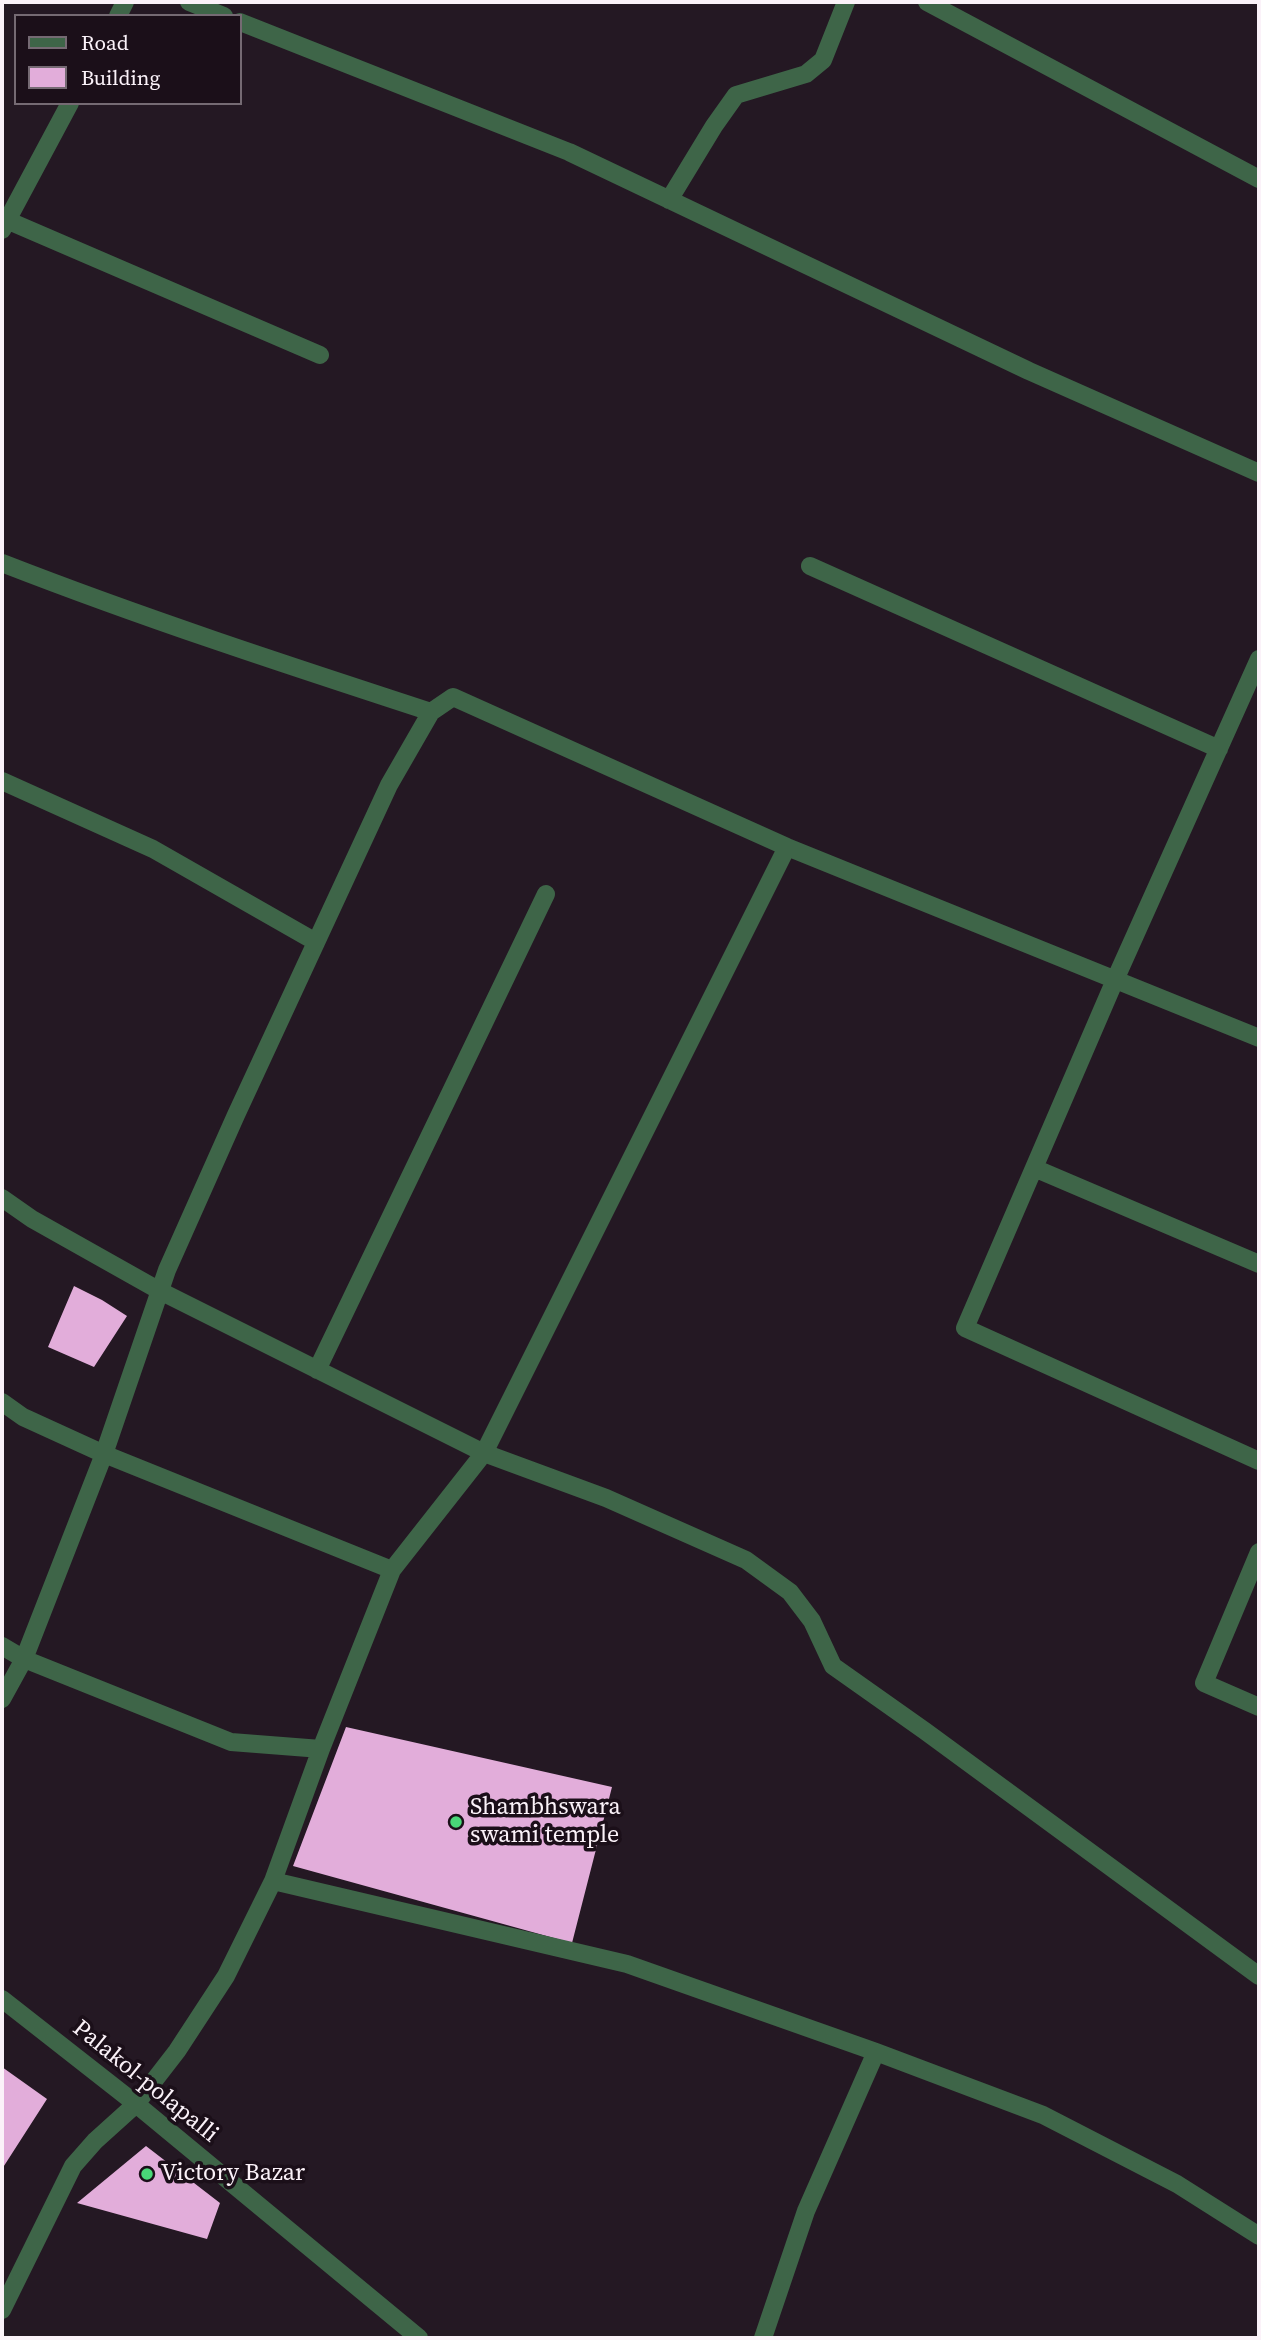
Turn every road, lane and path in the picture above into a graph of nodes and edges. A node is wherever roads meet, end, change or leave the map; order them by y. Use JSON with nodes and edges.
{"nodes":[{"id":1,"x":189,"y":2,"type":"edge"},
{"id":2,"x":846,"y":2,"type":"edge"},
{"id":3,"x":927,"y":2,"type":"edge"},
{"id":4,"x":219,"y":14,"type":"edge"},
{"id":5,"x":242,"y":23,"type":"edge"},
{"id":6,"x":69,"y":105,"type":"edge"},
{"id":7,"x":1259,"y":179,"type":"edge"},
{"id":8,"x":669,"y":200,"type":"junction"},
{"id":9,"x":4,"y":223,"type":"edge"},
{"id":10,"x":320,"y":355,"type":"dead end"},
{"id":11,"x":1259,"y":473,"type":"edge"},
{"id":12,"x":2,"y":563,"type":"edge"},
{"id":13,"x":810,"y":566,"type":"dead end"},
{"id":14,"x":1259,"y":659,"type":"edge"},
{"id":15,"x":431,"y":712,"type":"junction"},
{"id":16,"x":1219,"y":749,"type":"junction"},
{"id":17,"x":2,"y":781,"type":"edge"},
{"id":18,"x":787,"y":847,"type":"junction"},
{"id":19,"x":546,"y":894,"type":"dead end"},
{"id":20,"x":316,"y":942,"type":"junction"},
{"id":21,"x":1115,"y":980,"type":"junction"},
{"id":22,"x":1259,"y":1038,"type":"edge"},
{"id":23,"x":1034,"y":1168,"type":"junction"},
{"id":24,"x":2,"y":1198,"type":"edge"},
{"id":25,"x":1259,"y":1264,"type":"edge"},
{"id":26,"x":160,"y":1291,"type":"junction"},
{"id":27,"x":317,"y":1370,"type":"junction"},
{"id":28,"x":2,"y":1402,"type":"edge"},
{"id":29,"x":484,"y":1453,"type":"junction"},
{"id":30,"x":104,"y":1454,"type":"junction"},
{"id":31,"x":1259,"y":1461,"type":"edge"},
{"id":32,"x":1259,"y":1552,"type":"edge"},
{"id":33,"x":392,"y":1570,"type":"junction"},
{"id":34,"x":2,"y":1646,"type":"edge"},
{"id":35,"x":24,"y":1659,"type":"junction"},
{"id":36,"x":2,"y":1699,"type":"edge"},
{"id":37,"x":1259,"y":1707,"type":"edge"},
{"id":38,"x":321,"y":1749,"type":"junction"},
{"id":39,"x":273,"y":1881,"type":"junction"},
{"id":40,"x":1259,"y":1976,"type":"edge"},
{"id":41,"x":2,"y":1999,"type":"edge"},
{"id":42,"x":876,"y":2052,"type":"junction"},
{"id":43,"x":136,"y":2104,"type":"junction"},
{"id":44,"x":1259,"y":2236,"type":"edge"},
{"id":45,"x":2,"y":2311,"type":"edge"},
{"id":46,"x":419,"y":2338,"type":"edge"},
{"id":47,"x":763,"y":2338,"type":"edge"}],
"edges":[{"from":1,"to":4,"type":"street"},
{"from":2,"to":8,"type":"street"},
{"from":3,"to":7,"type":"street"},
{"from":5,"to":8,"type":"street"},
{"from":6,"to":9,"type":"street"},
{"from":8,"to":11,"type":"street"},
{"from":9,"to":10,"type":"street"},
{"from":12,"to":15,"type":"street"},
{"from":13,"to":16,"type":"street"},
{"from":14,"to":16,"type":"street"},
{"from":15,"to":18,"type":"street"},
{"from":15,"to":20,"type":"street"},
{"from":16,"to":21,"type":"street"},
{"from":17,"to":20,"type":"street"},
{"from":18,"to":21,"type":"street"},
{"from":18,"to":29,"type":"street"},
{"from":19,"to":27,"type":"street"},
{"from":20,"to":26,"type":"street"},
{"from":21,"to":22,"type":"street"},
{"from":21,"to":23,"type":"street"},
{"from":23,"to":25,"type":"street"},
{"from":23,"to":31,"type":"street"},
{"from":24,"to":26,"type":"street"},
{"from":26,"to":27,"type":"street"},
{"from":26,"to":30,"type":"street"},
{"from":27,"to":29,"type":"street"},
{"from":28,"to":30,"type":"street"},
{"from":29,"to":33,"type":"street"},
{"from":29,"to":40,"type":"street"},
{"from":30,"to":33,"type":"street"},
{"from":30,"to":35,"type":"street"},
{"from":32,"to":37,"type":"street"},
{"from":33,"to":38,"type":"street"},
{"from":34,"to":35,"type":"street"},
{"from":35,"to":36,"type":"street"},
{"from":35,"to":38,"type":"street"},
{"from":38,"to":39,"type":"street"},
{"from":39,"to":42,"type":"street"},
{"from":39,"to":43,"type":"street"},
{"from":41,"to":43,"type":"street","name":"Palakol-polapalli"},
{"from":42,"to":44,"type":"street"},
{"from":42,"to":47,"type":"street"},
{"from":43,"to":45,"type":"street"},
{"from":43,"to":46,"type":"street","name":"Palakol-polapalli"}]}
